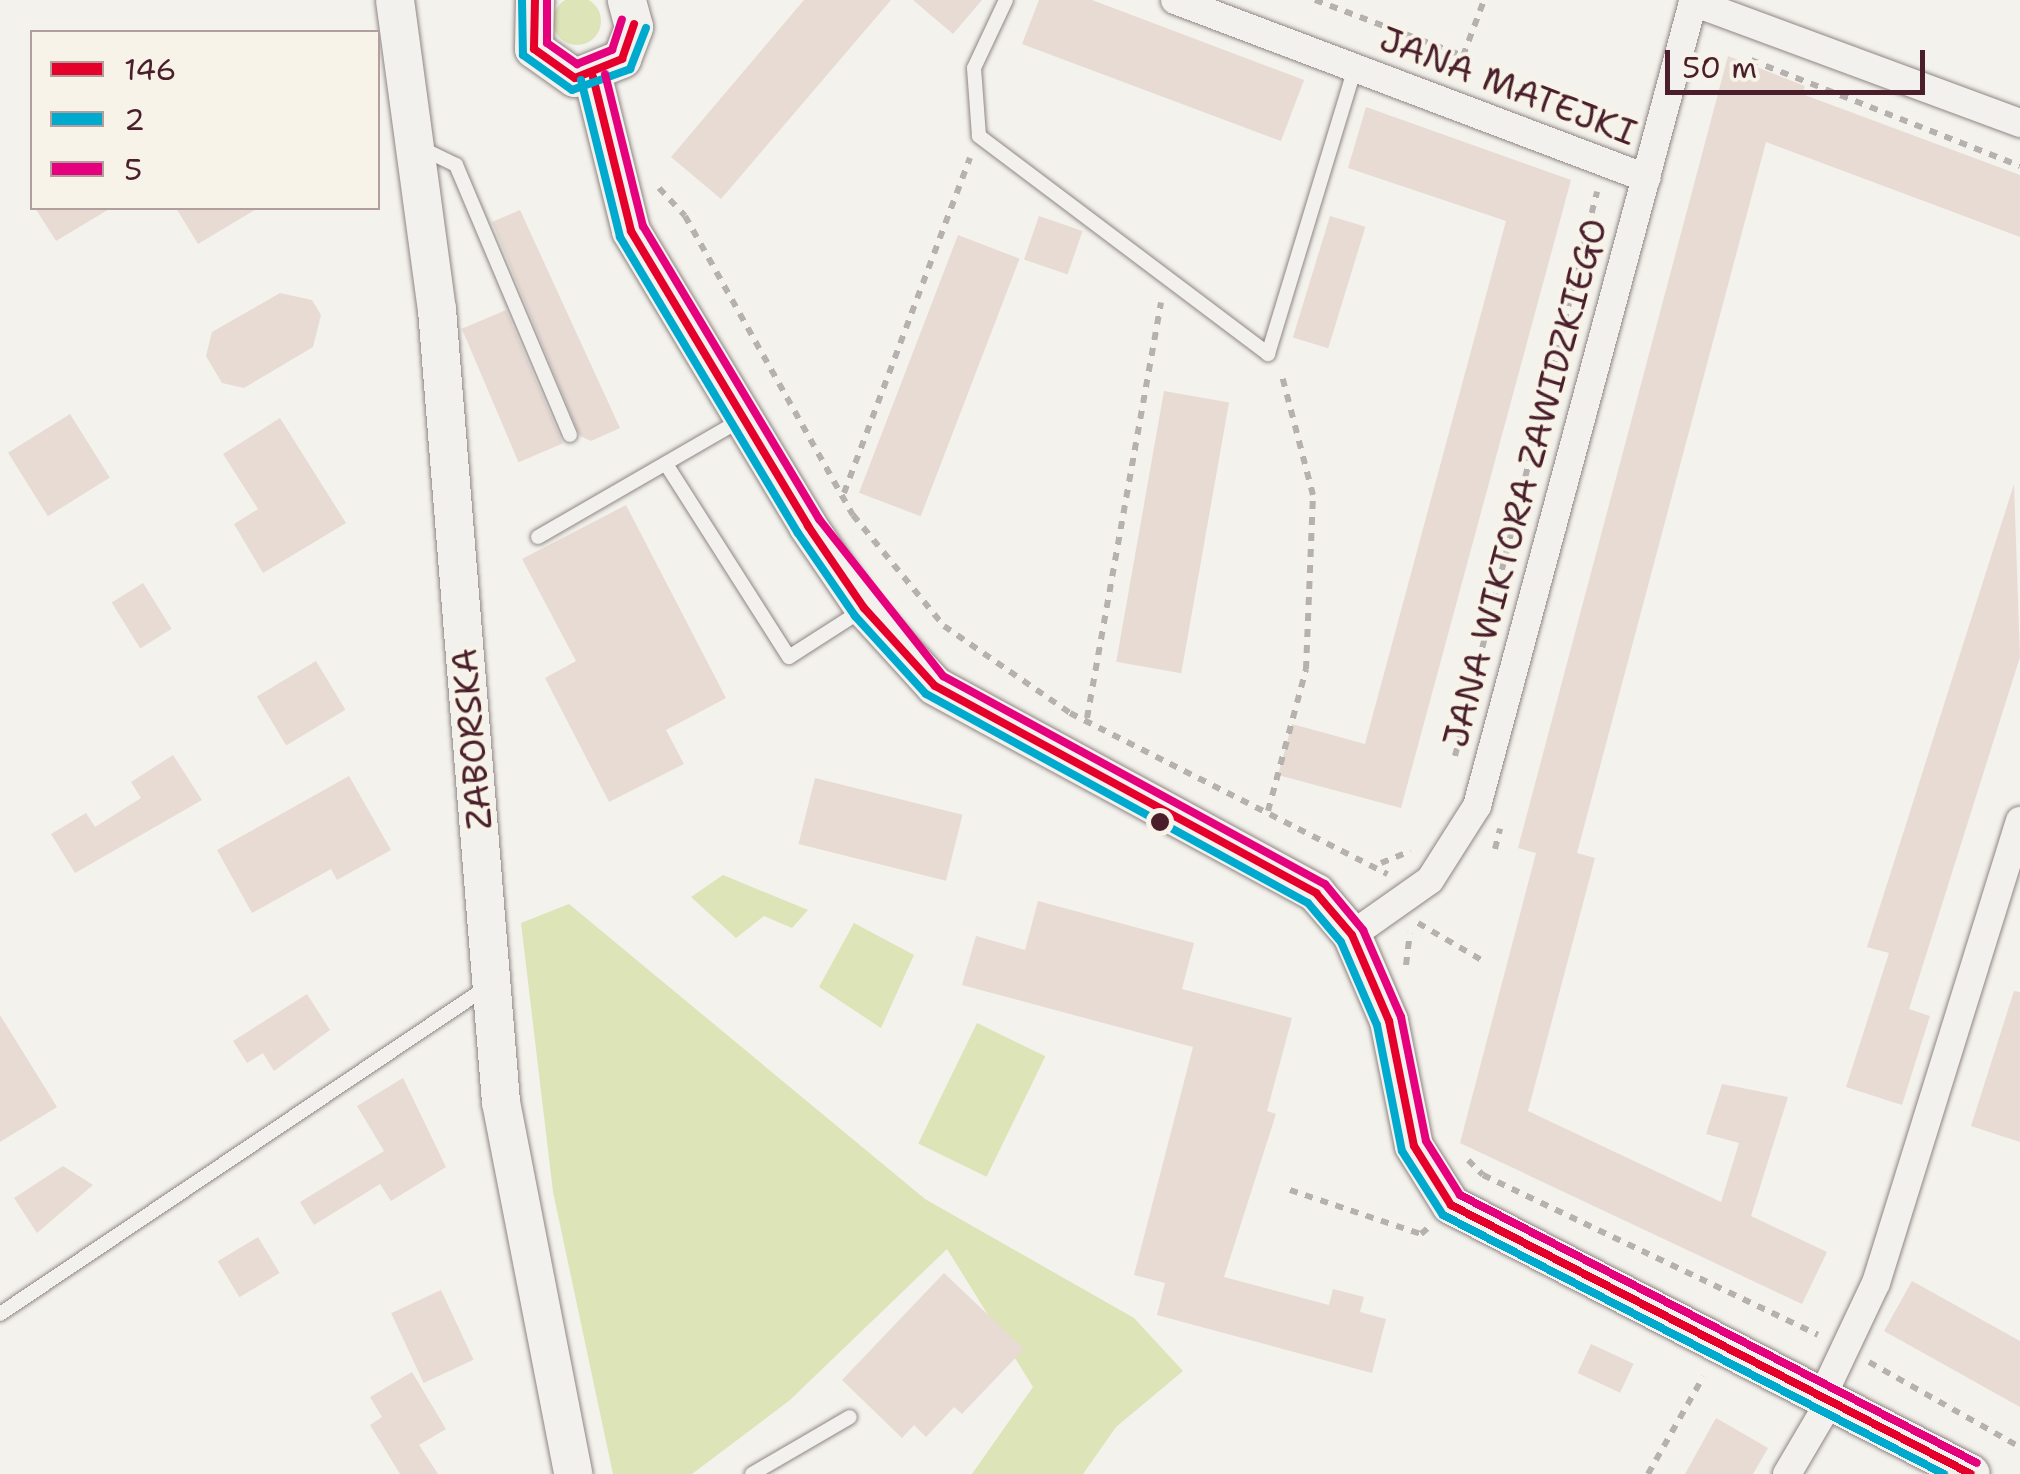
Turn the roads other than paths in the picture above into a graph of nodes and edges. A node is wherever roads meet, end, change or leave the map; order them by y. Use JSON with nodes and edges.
{"nodes":[{"id":1,"x":395,"y":0,"type":"edge"},
{"id":2,"x":535,"y":0,"type":"edge"},
{"id":3,"x":627,"y":0,"type":"edge"},
{"id":4,"x":1006,"y":0,"type":"edge"},
{"id":5,"x":1175,"y":0,"type":"edge"},
{"id":6,"x":1693,"y":2,"type":"edge"},
{"id":7,"x":1355,"y":68,"type":"junction"},
{"id":8,"x":593,"y":77,"type":"junction"},
{"id":9,"x":2020,"y":123,"type":"edge"},
{"id":10,"x":415,"y":145,"type":"junction"},
{"id":11,"x":1646,"y":178,"type":"junction"},
{"id":12,"x":743,"y":418,"type":"junction"},
{"id":13,"x":570,"y":435,"type":"dead end"},
{"id":14,"x":666,"y":464,"type":"junction"},
{"id":15,"x":538,"y":537,"type":"dead end"},
{"id":16,"x":864,"y":608,"type":"junction"},
{"id":17,"x":2020,"y":821,"type":"edge"},
{"id":18,"x":1352,"y":935,"type":"junction"},
{"id":19,"x":492,"y":984,"type":"junction"},
{"id":20,"x":0,"y":1314,"type":"edge"},
{"id":21,"x":1826,"y":1399,"type":"junction"},
{"id":22,"x":850,"y":1417,"type":"dead end"},
{"id":23,"x":573,"y":1474,"type":"edge"},
{"id":24,"x":752,"y":1474,"type":"edge"},
{"id":25,"x":1787,"y":1474,"type":"edge"},
{"id":26,"x":1970,"y":1474,"type":"edge"}],
"edges":[{"from":1,"to":10,"type":"street","name":"ZABORSKA"},
{"from":2,"to":8,"type":"street"},
{"from":3,"to":8,"type":"street"},
{"from":4,"to":7,"type":"lane"},
{"from":5,"to":7,"type":"street","name":"JANA MATEJKI"},
{"from":6,"to":9,"type":"street"},
{"from":6,"to":11,"type":"street","name":"JANA WIKTORA ZAWIDZKIEGO"},
{"from":7,"to":11,"type":"street","name":"JANA MATEJKI"},
{"from":8,"to":12,"type":"street"},
{"from":10,"to":13,"type":"lane"},
{"from":10,"to":19,"type":"street","name":"ZABORSKA"},
{"from":11,"to":18,"type":"street","name":"JANA WIKTORA ZAWIDZKIEGO"},
{"from":12,"to":14,"type":"lane"},
{"from":12,"to":16,"type":"street"},
{"from":14,"to":15,"type":"lane"},
{"from":14,"to":16,"type":"lane"},
{"from":16,"to":18,"type":"street"},
{"from":17,"to":21,"type":"street"},
{"from":18,"to":21,"type":"street"},
{"from":19,"to":20,"type":"lane"},
{"from":19,"to":23,"type":"street","name":"ZABORSKA"},
{"from":21,"to":25,"type":"street"},
{"from":21,"to":26,"type":"street"},
{"from":22,"to":24,"type":"lane"}]}
